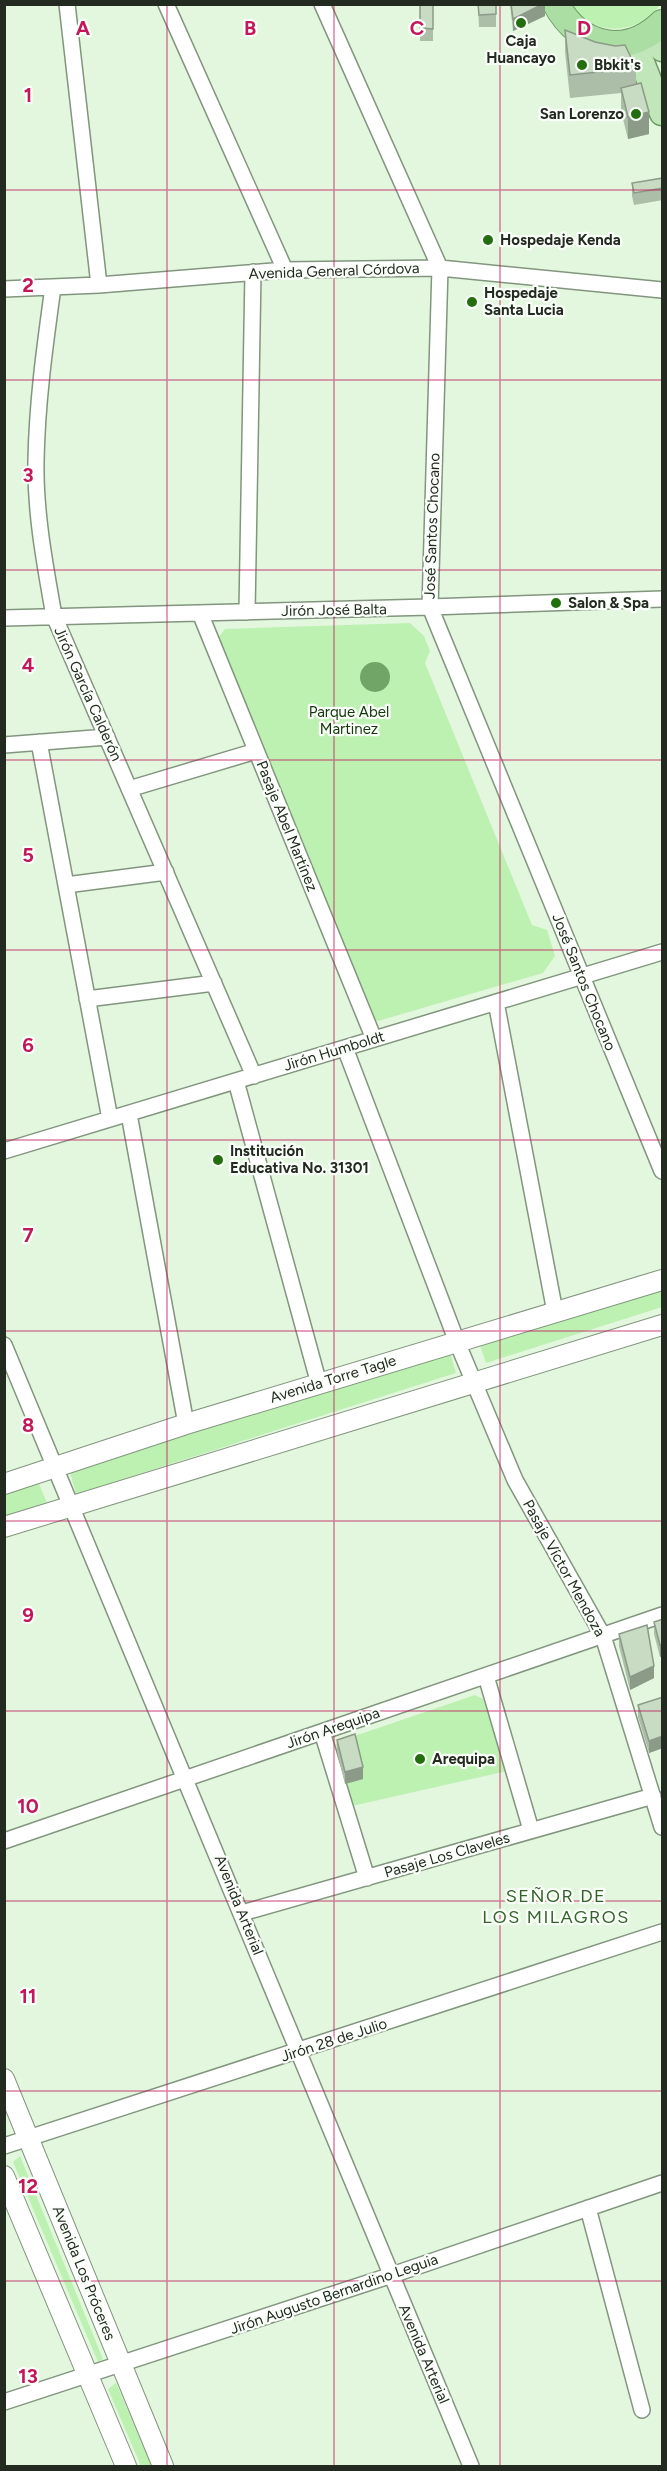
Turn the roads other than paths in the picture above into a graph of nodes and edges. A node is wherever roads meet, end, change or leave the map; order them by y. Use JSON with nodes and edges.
{"nodes":[{"id":1,"x":68,"y":4,"type":"edge"},
{"id":2,"x":166,"y":4,"type":"edge"},
{"id":3,"x":322,"y":4,"type":"edge"},
{"id":4,"x":556,"y":4,"type":"edge"},
{"id":5,"x":653,"y":36,"type":"edge"},
{"id":6,"x":663,"y":113,"type":"edge"},
{"id":7,"x":440,"y":268,"type":"junction"},
{"id":8,"x":285,"y":270,"type":"junction"},
{"id":9,"x":253,"y":272,"type":"junction"},
{"id":10,"x":99,"y":285,"type":"junction"},
{"id":11,"x":53,"y":287,"type":"junction"},
{"id":12,"x":4,"y":289,"type":"edge"},
{"id":13,"x":663,"y":290,"type":"edge"},
{"id":14,"x":663,"y":599,"type":"edge"},
{"id":15,"x":430,"y":608,"type":"junction"},
{"id":16,"x":247,"y":612,"type":"junction"},
{"id":17,"x":200,"y":613,"type":"junction"},
{"id":18,"x":54,"y":616,"type":"junction"},
{"id":19,"x":4,"y":618,"type":"edge"},
{"id":20,"x":107,"y":737,"type":"junction"},
{"id":21,"x":39,"y":742,"type":"junction"},
{"id":22,"x":4,"y":745,"type":"edge"},
{"id":23,"x":256,"y":751,"type":"junction"},
{"id":24,"x":129,"y":789,"type":"junction"},
{"id":25,"x":166,"y":872,"type":"junction"},
{"id":26,"x":66,"y":885,"type":"junction"},
{"id":27,"x":663,"y":952,"type":"edge"},
{"id":28,"x":582,"y":976,"type":"junction"},
{"id":29,"x":214,"y":983,"type":"junction"},
{"id":30,"x":87,"y":999,"type":"junction"},
{"id":31,"x":496,"y":1002,"type":"junction"},
{"id":32,"x":374,"y":1039,"type":"junction"},
{"id":33,"x":345,"y":1048,"type":"junction"},
{"id":34,"x":254,"y":1076,"type":"junction"},
{"id":35,"x":236,"y":1081,"type":"junction"},
{"id":36,"x":129,"y":1114,"type":"junction"},
{"id":37,"x":110,"y":1119,"type":"junction"},
{"id":38,"x":4,"y":1151,"type":"edge"},
{"id":39,"x":663,"y":1171,"type":"edge"},
{"id":40,"x":663,"y":1280,"type":"edge"},
{"id":41,"x":555,"y":1312,"type":"junction"},
{"id":42,"x":663,"y":1325,"type":"edge"},
{"id":43,"x":457,"y":1342,"type":"junction"},
{"id":44,"x":4,"y":1345,"type":"edge"},
{"id":45,"x":319,"y":1383,"type":"junction"},
{"id":46,"x":475,"y":1384,"type":"junction"},
{"id":47,"x":186,"y":1424,"type":"junction"},
{"id":48,"x":57,"y":1468,"type":"junction"},
{"id":49,"x":4,"y":1484,"type":"edge"},
{"id":50,"x":73,"y":1505,"type":"junction"},
{"id":51,"x":4,"y":1527,"type":"edge"},
{"id":52,"x":663,"y":1615,"type":"edge"},
{"id":53,"x":603,"y":1636,"type":"junction"},
{"id":54,"x":486,"y":1676,"type":"junction"},
{"id":55,"x":322,"y":1732,"type":"junction"},
{"id":56,"x":186,"y":1779,"type":"junction"},
{"id":57,"x":653,"y":1796,"type":"junction"},
{"id":58,"x":663,"y":1827,"type":"edge"},
{"id":59,"x":531,"y":1830,"type":"junction"},
{"id":60,"x":4,"y":1841,"type":"edge"},
{"id":61,"x":367,"y":1878,"type":"junction"},
{"id":62,"x":242,"y":1913,"type":"junction"},
{"id":63,"x":663,"y":1932,"type":"edge"},
{"id":64,"x":299,"y":2051,"type":"junction"},
{"id":65,"x":4,"y":2079,"type":"edge"},
{"id":66,"x":29,"y":2138,"type":"junction"},
{"id":67,"x":4,"y":2146,"type":"edge"},
{"id":68,"x":4,"y":2176,"type":"edge"},
{"id":69,"x":663,"y":2183,"type":"edge"},
{"id":70,"x":588,"y":2208,"type":"junction"},
{"id":71,"x":392,"y":2275,"type":"junction"},
{"id":72,"x":122,"y":2365,"type":"junction"},
{"id":73,"x":88,"y":2376,"type":"junction"},
{"id":74,"x":4,"y":2402,"type":"edge"},
{"id":75,"x":642,"y":2410,"type":"dead end"},
{"id":76,"x":126,"y":2466,"type":"edge"},
{"id":77,"x":163,"y":2466,"type":"edge"},
{"id":78,"x":471,"y":2466,"type":"edge"}],
"edges":[{"from":1,"to":10,"type":"street"},
{"from":2,"to":8,"type":"street"},
{"from":3,"to":7,"type":"street","name":"José Santos Chocano"},
{"from":4,"to":5,"type":"highway"},
{"from":5,"to":6,"type":"main road"},
{"from":7,"to":8,"type":"street","name":"Avenida General Córdova"},
{"from":7,"to":13,"type":"street","name":"Avenida General Córdova"},
{"from":7,"to":15,"type":"street","name":"José Santos Chocano"},
{"from":8,"to":9,"type":"street","name":"Avenida General Córdova"},
{"from":9,"to":10,"type":"street","name":"Avenida General Córdova"},
{"from":9,"to":16,"type":"street"},
{"from":10,"to":11,"type":"street","name":"Avenida General Córdova"},
{"from":11,"to":12,"type":"street","name":"Avenida General Córdova"},
{"from":11,"to":18,"type":"street","name":"Jirón García Calderón"},
{"from":14,"to":15,"type":"street","name":"Jirón José Balta"},
{"from":15,"to":16,"type":"street","name":"Jirón José Balta"},
{"from":15,"to":28,"type":"street","name":"José Santos Chocano"},
{"from":16,"to":17,"type":"street","name":"Jirón José Balta"},
{"from":17,"to":18,"type":"street","name":"Jirón José Balta"},
{"from":17,"to":23,"type":"street","name":"Pasaje Abel Martínez"},
{"from":18,"to":19,"type":"street","name":"Jirón José Balta"},
{"from":18,"to":20,"type":"street","name":"Jirón García Calderón"},
{"from":20,"to":21,"type":"street"},
{"from":20,"to":24,"type":"street","name":"Jirón García Calderón"},
{"from":21,"to":22,"type":"street"},
{"from":21,"to":26,"type":"street"},
{"from":23,"to":24,"type":"street"},
{"from":23,"to":32,"type":"street","name":"Pasaje Abel Martínez"},
{"from":24,"to":25,"type":"street","name":"Jirón García Calderón"},
{"from":25,"to":26,"type":"street"},
{"from":25,"to":29,"type":"street","name":"Jirón García Calderón"},
{"from":26,"to":30,"type":"street"},
{"from":27,"to":28,"type":"street","name":"Jirón Humboldt"},
{"from":28,"to":31,"type":"street","name":"Jirón Humboldt"},
{"from":28,"to":39,"type":"street","name":"José Santos Chocano"},
{"from":29,"to":30,"type":"street"},
{"from":29,"to":34,"type":"street","name":"Jirón García Calderón"},
{"from":30,"to":37,"type":"street"},
{"from":31,"to":32,"type":"street","name":"Jirón Humboldt"},
{"from":31,"to":41,"type":"street"},
{"from":32,"to":33,"type":"street","name":"Jirón Humboldt"},
{"from":33,"to":34,"type":"street","name":"Jirón Humboldt"},
{"from":33,"to":43,"type":"street"},
{"from":34,"to":35,"type":"street","name":"Jirón Humboldt"},
{"from":35,"to":36,"type":"street","name":"Jirón Humboldt"},
{"from":35,"to":45,"type":"street"},
{"from":36,"to":37,"type":"street","name":"Jirón Humboldt"},
{"from":36,"to":47,"type":"street"},
{"from":37,"to":38,"type":"street","name":"Jirón Humboldt"},
{"from":40,"to":41,"type":"street","name":"Avenida Torre Tagle"},
{"from":41,"to":43,"type":"street","name":"Avenida Torre Tagle"},
{"from":42,"to":46,"type":"street"},
{"from":43,"to":45,"type":"street","name":"Avenida Torre Tagle"},
{"from":43,"to":46,"type":"street"},
{"from":44,"to":48,"type":"street","name":"Avenida Arterial"},
{"from":45,"to":47,"type":"street","name":"Avenida Torre Tagle"},
{"from":46,"to":50,"type":"street"},
{"from":46,"to":53,"type":"street","name":"Pasaje Víctor Mendoza"},
{"from":47,"to":48,"type":"street","name":"Avenida Torre Tagle"},
{"from":48,"to":49,"type":"street","name":"Avenida Torre Tagle"},
{"from":48,"to":50,"type":"street","name":"Avenida Arterial"},
{"from":50,"to":51,"type":"street"},
{"from":50,"to":56,"type":"street","name":"Avenida Arterial"},
{"from":52,"to":53,"type":"street","name":"Jirón Arequipa"},
{"from":53,"to":54,"type":"street","name":"Jirón Arequipa"},
{"from":53,"to":57,"type":"street","name":"Pasaje Víctor Mendoza"},
{"from":54,"to":55,"type":"street","name":"Jirón Arequipa"},
{"from":54,"to":59,"type":"street"},
{"from":55,"to":56,"type":"street","name":"Jirón Arequipa"},
{"from":55,"to":61,"type":"street"},
{"from":56,"to":60,"type":"street","name":"Jirón Arequipa"},
{"from":56,"to":62,"type":"street","name":"Avenida Arterial"},
{"from":57,"to":58,"type":"street","name":"Pasaje Víctor Mendoza"},
{"from":57,"to":59,"type":"street","name":"Pasaje Los Claveles"},
{"from":59,"to":61,"type":"street","name":"Pasaje Los Claveles"},
{"from":61,"to":62,"type":"street","name":"Pasaje Los Claveles"},
{"from":62,"to":64,"type":"street","name":"Avenida Arterial"},
{"from":63,"to":64,"type":"street","name":"Jirón 28 de Julio"},
{"from":64,"to":66,"type":"street","name":"Jirón 28 de Julio"},
{"from":64,"to":71,"type":"street","name":"Avenida Arterial"},
{"from":65,"to":66,"type":"street","name":"Avenida Los Próceres"},
{"from":66,"to":67,"type":"street","name":"Jirón 28 de Julio"},
{"from":66,"to":72,"type":"street","name":"Avenida Los Próceres"},
{"from":68,"to":73,"type":"street"},
{"from":69,"to":70,"type":"street","name":"Jirón Augusto Bernardino Leguia"},
{"from":70,"to":71,"type":"street","name":"Jirón Augusto Bernardino Leguia"},
{"from":70,"to":75,"type":"street"},
{"from":71,"to":72,"type":"street","name":"Jirón Augusto Bernardino Leguia"},
{"from":71,"to":78,"type":"street","name":"Avenida Arterial"},
{"from":72,"to":73,"type":"street","name":"Jirón Augusto Bernardino Leguia"},
{"from":72,"to":77,"type":"street","name":"Avenida Los Próceres"},
{"from":73,"to":74,"type":"street","name":"Jirón Augusto Bernardino Leguia"},
{"from":73,"to":76,"type":"street"}]}
